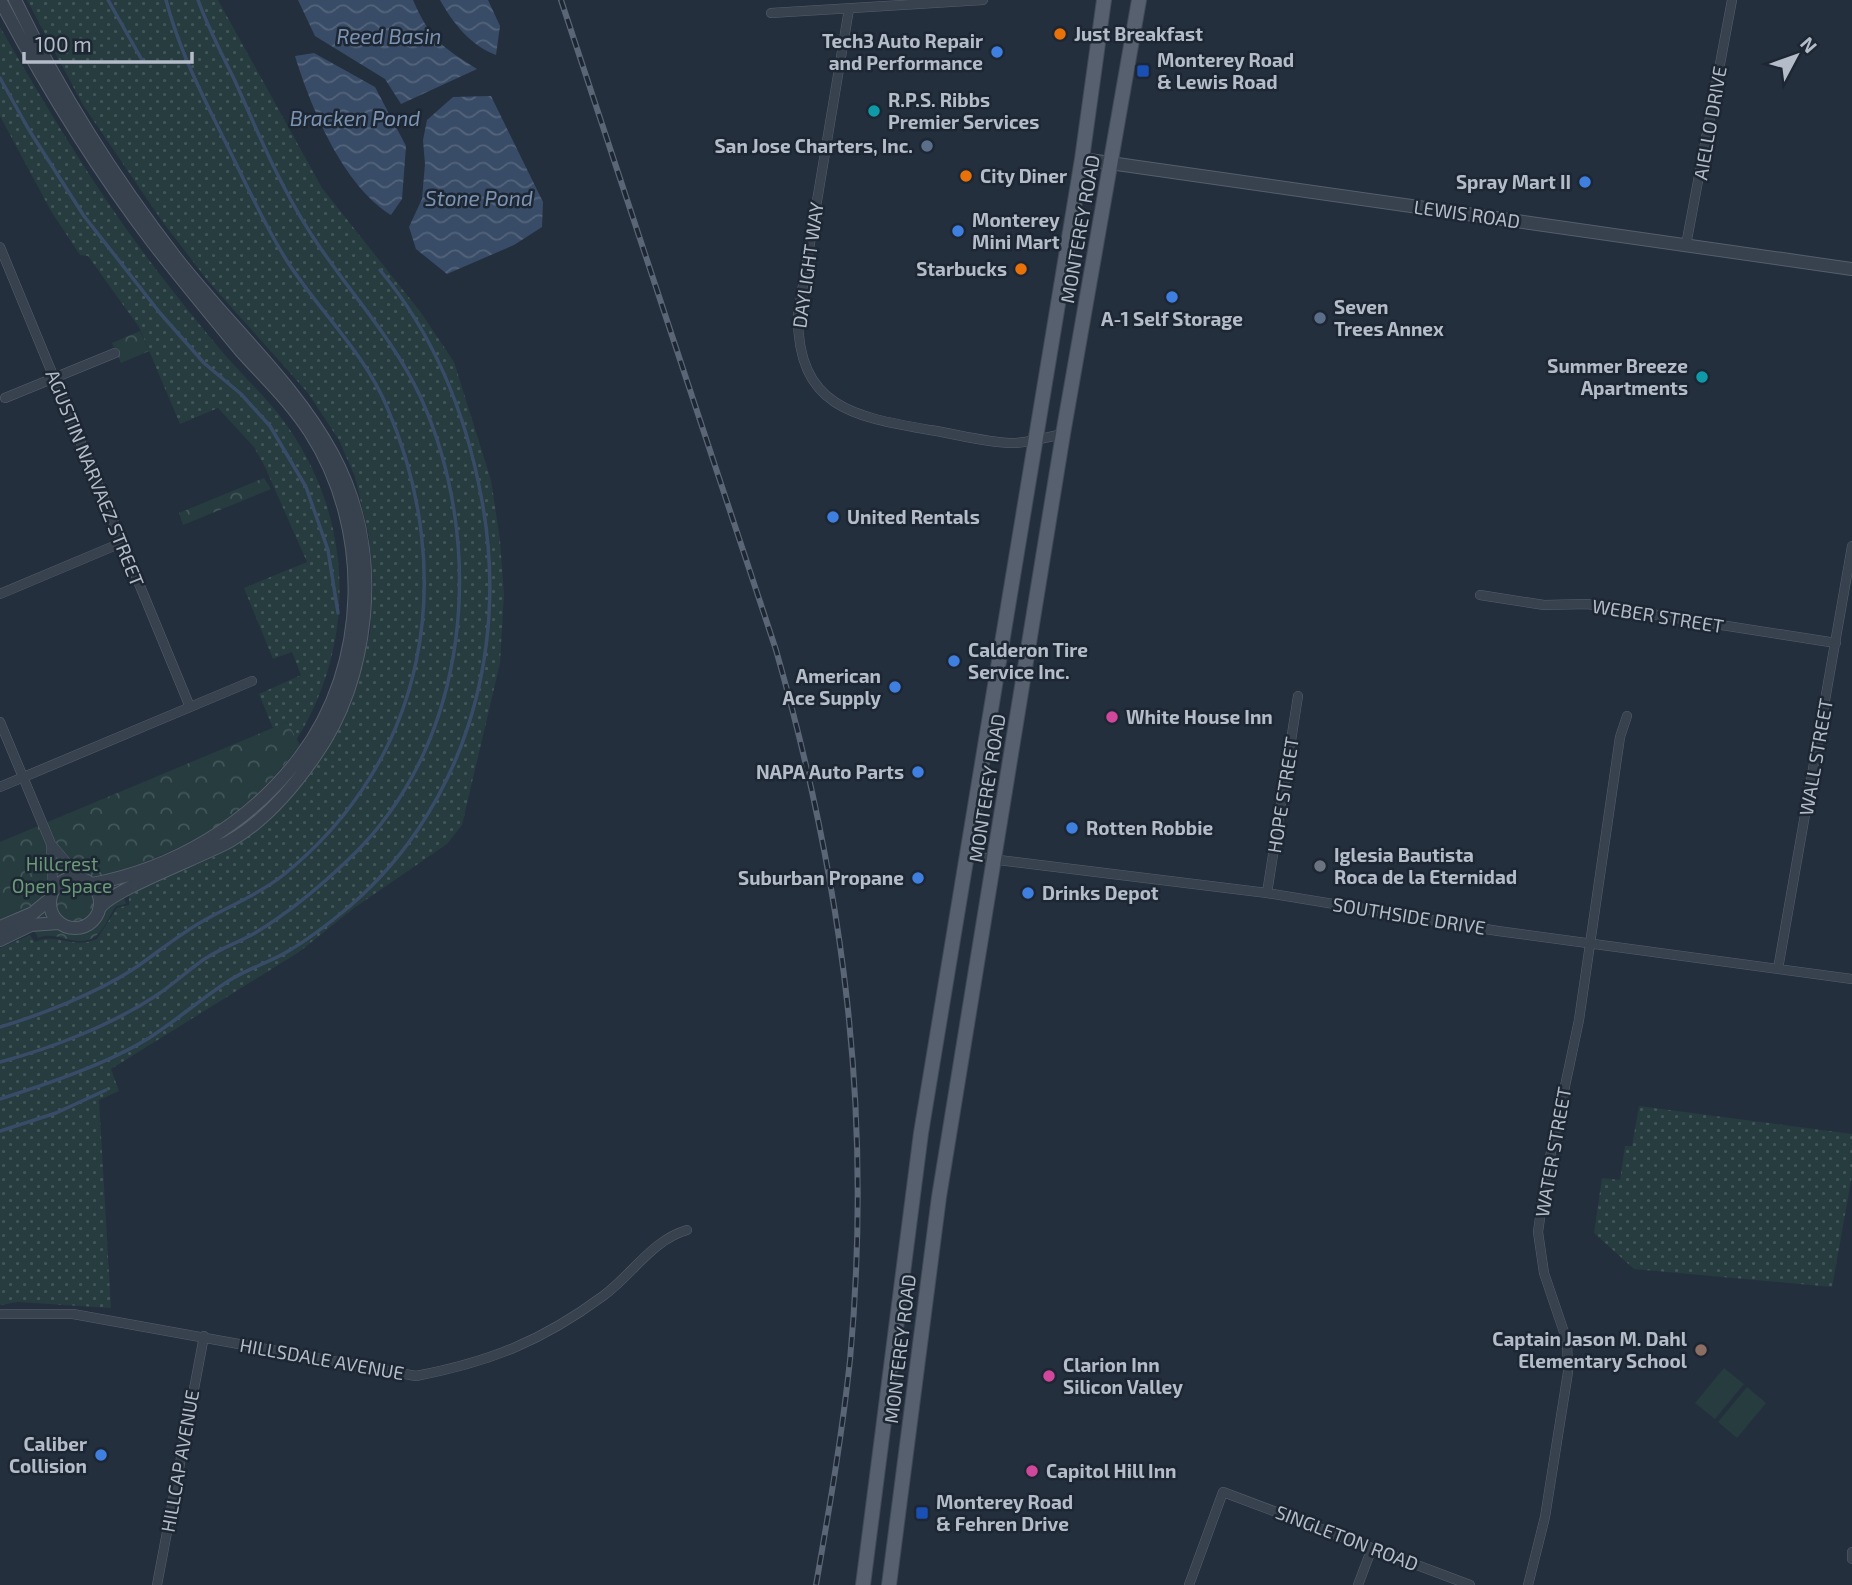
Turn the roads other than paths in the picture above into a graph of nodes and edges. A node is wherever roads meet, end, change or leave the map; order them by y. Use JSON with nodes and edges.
{"nodes":[{"id":1,"x":0,"y":0,"type":"edge"},
{"id":2,"x":15,"y":0,"type":"edge"},
{"id":3,"x":983,"y":0,"type":"edge"},
{"id":4,"x":1104,"y":0,"type":"edge"},
{"id":5,"x":1139,"y":0,"type":"edge"},
{"id":6,"x":1732,"y":0,"type":"edge"},
{"id":7,"x":849,"y":9,"type":"junction"},
{"id":8,"x":771,"y":13,"type":"dead end"},
{"id":9,"x":1082,"y":159,"type":"junction"},
{"id":10,"x":1111,"y":163,"type":"junction"},
{"id":11,"x":1686,"y":245,"type":"junction"},
{"id":12,"x":0,"y":247,"type":"edge"},
{"id":13,"x":1852,"y":269,"type":"edge"},
{"id":14,"x":115,"y":353,"type":"dead end"},
{"id":15,"x":54,"y":378,"type":"junction"},
{"id":16,"x":5,"y":398,"type":"dead end"},
{"id":17,"x":1063,"y":435,"type":"junction"},
{"id":18,"x":1036,"y":439,"type":"junction"},
{"id":19,"x":121,"y":543,"type":"junction"},
{"id":20,"x":1852,"y":546,"type":"edge"},
{"id":21,"x":0,"y":594,"type":"edge"},
{"id":22,"x":1480,"y":594,"type":"dead end"},
{"id":23,"x":1836,"y":643,"type":"junction"},
{"id":24,"x":252,"y":681,"type":"dead end"},
{"id":25,"x":1298,"y":696,"type":"dead end"},
{"id":26,"x":190,"y":707,"type":"junction"},
{"id":27,"x":1627,"y":716,"type":"dead end"},
{"id":28,"x":0,"y":722,"type":"edge"},
{"id":29,"x":23,"y":777,"type":"junction"},
{"id":30,"x":0,"y":787,"type":"edge"},
{"id":31,"x":51,"y":844,"type":"junction"},
{"id":32,"x":966,"y":856,"type":"junction"},
{"id":33,"x":994,"y":861,"type":"junction"},
{"id":34,"x":86,"y":881,"type":"junction"},
{"id":35,"x":1267,"y":893,"type":"junction"},
{"id":36,"x":52,"y":895,"type":"junction"},
{"id":37,"x":99,"y":909,"type":"junction"},
{"id":38,"x":58,"y":923,"type":"junction"},
{"id":39,"x":0,"y":927,"type":"edge"},
{"id":40,"x":0,"y":940,"type":"edge"},
{"id":41,"x":1588,"y":943,"type":"junction"},
{"id":42,"x":1778,"y":969,"type":"junction"},
{"id":43,"x":1852,"y":979,"type":"edge"},
{"id":44,"x":687,"y":1230,"type":"dead end"},
{"id":45,"x":907,"y":1242,"type":"junction"},
{"id":46,"x":932,"y":1245,"type":"junction"},
{"id":47,"x":0,"y":1314,"type":"edge"},
{"id":48,"x":204,"y":1336,"type":"junction"},
{"id":49,"x":1372,"y":1548,"type":"junction"},
{"id":50,"x":1852,"y":1552,"type":"edge"},
{"id":51,"x":1852,"y":1559,"type":"edge"},
{"id":52,"x":157,"y":1585,"type":"edge"},
{"id":53,"x":863,"y":1585,"type":"edge"},
{"id":54,"x":889,"y":1585,"type":"edge"},
{"id":55,"x":1189,"y":1585,"type":"edge"},
{"id":56,"x":1358,"y":1585,"type":"edge"},
{"id":57,"x":1470,"y":1585,"type":"edge"},
{"id":58,"x":1528,"y":1585,"type":"edge"}],
"edges":[{"from":1,"to":34,"type":"street"},
{"from":2,"to":37,"type":"street"},
{"from":3,"to":7,"type":"street"},
{"from":4,"to":9,"type":"main road","name":"MONTEREY ROAD"},
{"from":5,"to":10,"type":"main road","name":"MONTEREY ROAD"},
{"from":6,"to":11,"type":"street","name":"AIELLO DRIVE"},
{"from":7,"to":8,"type":"street"},
{"from":7,"to":18,"type":"street","name":"DAYLIGHT WAY"},
{"from":9,"to":10,"type":"street","name":"LEWIS ROAD"},
{"from":9,"to":18,"type":"main road","name":"MONTEREY ROAD"},
{"from":10,"to":11,"type":"street","name":"LEWIS ROAD"},
{"from":10,"to":17,"type":"main road","name":"MONTEREY ROAD"},
{"from":11,"to":13,"type":"street","name":"LEWIS ROAD"},
{"from":12,"to":15,"type":"street","name":"AGUSTIN NARVAEZ STREET"},
{"from":14,"to":15,"type":"street"},
{"from":15,"to":16,"type":"street"},
{"from":15,"to":19,"type":"street","name":"AGUSTIN NARVAEZ STREET"},
{"from":17,"to":18,"type":"street","name":"DAYLIGHT WAY"},
{"from":17,"to":33,"type":"main road","name":"MONTEREY ROAD"},
{"from":18,"to":32,"type":"main road","name":"MONTEREY ROAD"},
{"from":19,"to":21,"type":"street"},
{"from":19,"to":26,"type":"street","name":"AGUSTIN NARVAEZ STREET"},
{"from":20,"to":23,"type":"street","name":"WALL STREET"},
{"from":22,"to":23,"type":"street","name":"WEBER STREET"},
{"from":23,"to":42,"type":"street","name":"WALL STREET"},
{"from":24,"to":26,"type":"street"},
{"from":25,"to":35,"type":"street","name":"HOPE STREET"},
{"from":26,"to":29,"type":"street"},
{"from":27,"to":41,"type":"street","name":"WATER STREET"},
{"from":28,"to":29,"type":"street"},
{"from":29,"to":30,"type":"street"},
{"from":29,"to":31,"type":"street"},
{"from":31,"to":34,"type":"street"},
{"from":31,"to":36,"type":"street"},
{"from":32,"to":33,"type":"street","name":"SOUTHSIDE DRIVE"},
{"from":32,"to":45,"type":"main road","name":"MONTEREY ROAD"},
{"from":33,"to":35,"type":"street","name":"SOUTHSIDE DRIVE"},
{"from":33,"to":46,"type":"main road","name":"MONTEREY ROAD"},
{"from":34,"to":36,"type":"street"},
{"from":34,"to":37,"type":"street"},
{"from":35,"to":41,"type":"street","name":"SOUTHSIDE DRIVE"},
{"from":36,"to":38,"type":"street"},
{"from":36,"to":39,"type":"street"},
{"from":37,"to":38,"type":"street"},
{"from":38,"to":40,"type":"street"},
{"from":41,"to":42,"type":"street","name":"SOUTHSIDE DRIVE"},
{"from":41,"to":58,"type":"street","name":"WATER STREET"},
{"from":42,"to":43,"type":"street","name":"SOUTHSIDE DRIVE"},
{"from":44,"to":48,"type":"street","name":"HILLSDALE AVENUE"},
{"from":45,"to":46,"type":"main road"},
{"from":45,"to":53,"type":"main road","name":"MONTEREY ROAD"},
{"from":46,"to":54,"type":"main road","name":"MONTEREY ROAD"},
{"from":47,"to":48,"type":"street","name":"HILLSDALE AVENUE"},
{"from":48,"to":52,"type":"street","name":"HILLCAP AVENUE"},
{"from":49,"to":55,"type":"street","name":"SINGLETON ROAD"},
{"from":49,"to":56,"type":"street"},
{"from":49,"to":57,"type":"street","name":"SINGLETON ROAD"},
{"from":50,"to":51,"type":"street"}]}
